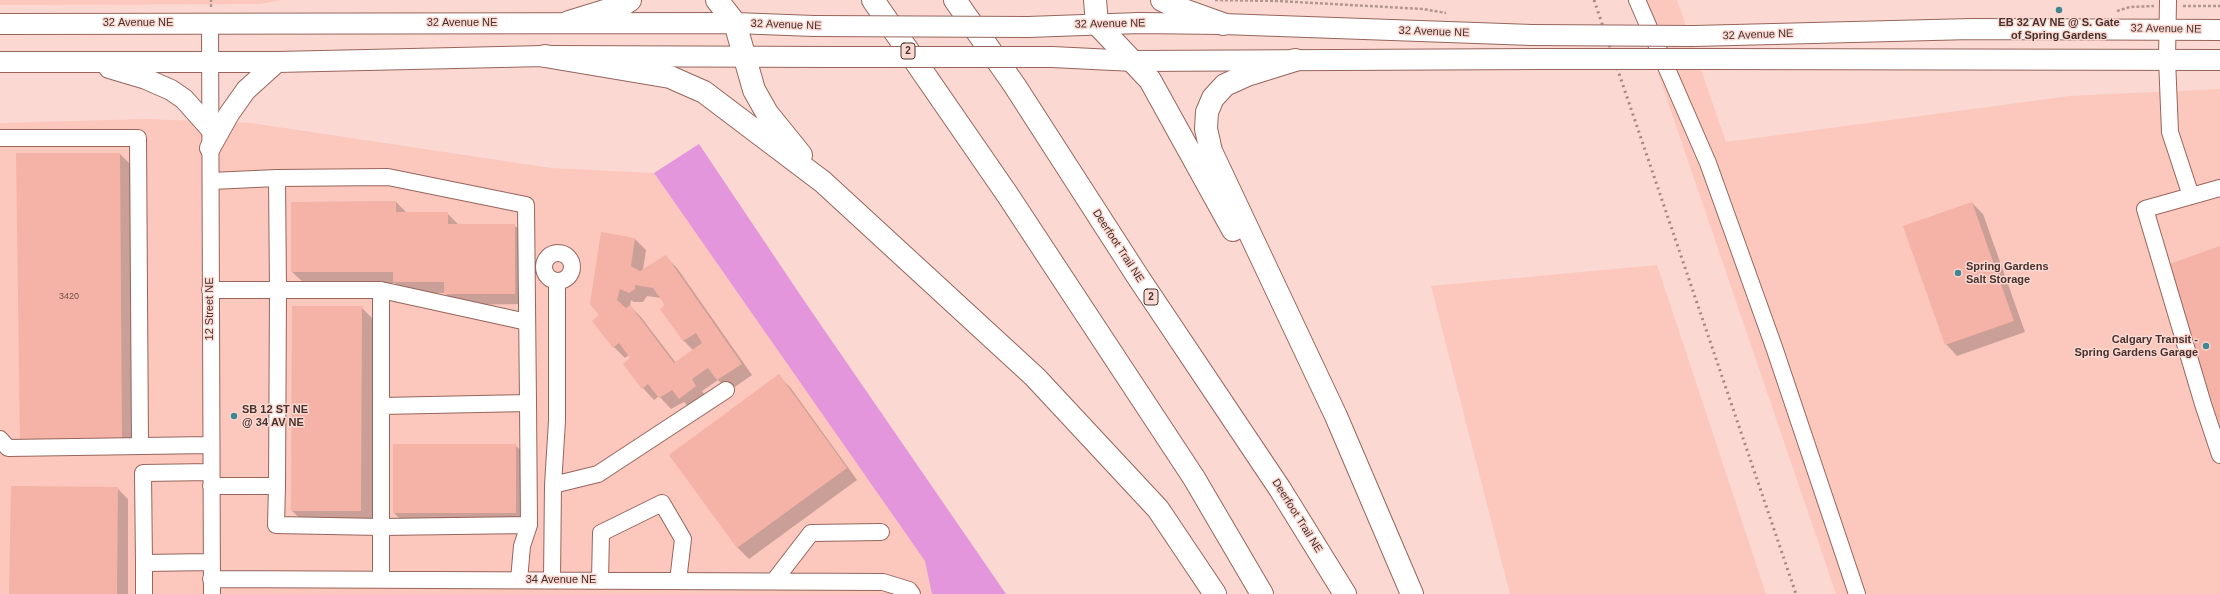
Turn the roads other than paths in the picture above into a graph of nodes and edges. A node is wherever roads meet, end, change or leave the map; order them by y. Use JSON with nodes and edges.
{"nodes":[{"id":1,"x":630,"y":0,"type":"edge"},
{"id":2,"x":717,"y":0,"type":"edge"},
{"id":3,"x":873,"y":0,"type":"edge"},
{"id":4,"x":955,"y":0,"type":"edge"},
{"id":5,"x":1095,"y":0,"type":"edge"},
{"id":6,"x":1162,"y":0,"type":"edge"},
{"id":7,"x":1638,"y":0,"type":"edge"},
{"id":8,"x":2168,"y":0,"type":"edge"},
{"id":9,"x":569,"y":22,"type":"junction"},
{"id":10,"x":210,"y":23,"type":"junction"},
{"id":11,"x":735,"y":23,"type":"junction"},
{"id":12,"x":1,"y":24,"type":"edge"},
{"id":13,"x":1097,"y":24,"type":"junction"},
{"id":14,"x":1223,"y":24,"type":"junction"},
{"id":15,"x":2167,"y":29,"type":"junction"},
{"id":16,"x":2220,"y":30,"type":"edge"},
{"id":17,"x":545,"y":56,"type":"junction"},
{"id":18,"x":746,"y":57,"type":"junction"},
{"id":19,"x":2167,"y":59,"type":"junction"},
{"id":20,"x":1295,"y":60,"type":"junction"},
{"id":21,"x":2220,"y":60,"type":"edge"},
{"id":22,"x":1134,"y":61,"type":"junction"},
{"id":23,"x":0,"y":62,"type":"edge"},
{"id":24,"x":88,"y":62,"type":"junction"},
{"id":25,"x":211,"y":62,"type":"junction"},
{"id":26,"x":277,"y":62,"type":"junction"},
{"id":27,"x":0,"y":138,"type":"edge"},
{"id":28,"x":210,"y":138,"type":"junction"},
{"id":29,"x":277,"y":178,"type":"junction"},
{"id":30,"x":211,"y":181,"type":"junction"},
{"id":31,"x":823,"y":182,"type":"junction"},
{"id":32,"x":2220,"y":188,"type":"edge"},
{"id":33,"x":2192,"y":196,"type":"junction"},
{"id":34,"x":557,"y":282,"type":"dead end"},
{"id":35,"x":210,"y":290,"type":"junction"},
{"id":36,"x":278,"y":290,"type":"junction"},
{"id":37,"x":382,"y":290,"type":"junction"},
{"id":38,"x":527,"y":322,"type":"junction"},
{"id":39,"x":726,"y":390,"type":"dead end"},
{"id":40,"x":528,"y":403,"type":"junction"},
{"id":41,"x":382,"y":406,"type":"junction"},
{"id":42,"x":1336,"y":416,"type":"junction"},
{"id":43,"x":0,"y":439,"type":"edge"},
{"id":44,"x":210,"y":445,"type":"junction"},
{"id":45,"x":140,"y":446,"type":"junction"},
{"id":46,"x":2220,"y":455,"type":"edge"},
{"id":47,"x":211,"y":479,"type":"junction"},
{"id":48,"x":553,"y":485,"type":"junction"},
{"id":49,"x":277,"y":486,"type":"junction"},
{"id":50,"x":529,"y":525,"type":"junction"},
{"id":51,"x":382,"y":527,"type":"junction"},
{"id":52,"x":881,"y":532,"type":"dead end"},
{"id":53,"x":211,"y":562,"type":"junction"},
{"id":54,"x":144,"y":563,"type":"junction"},
{"id":55,"x":382,"y":580,"type":"junction"},
{"id":56,"x":552,"y":580,"type":"junction"},
{"id":57,"x":678,"y":581,"type":"junction"},
{"id":58,"x":774,"y":581,"type":"junction"},
{"id":59,"x":512,"y":585,"type":"edge"},
{"id":60,"x":594,"y":585,"type":"edge"},
{"id":61,"x":212,"y":586,"type":"edge"},
{"id":62,"x":287,"y":587,"type":"edge"},
{"id":63,"x":474,"y":587,"type":"edge"},
{"id":64,"x":701,"y":588,"type":"edge"},
{"id":65,"x":817,"y":588,"type":"edge"},
{"id":66,"x":910,"y":592,"type":"edge"},
{"id":67,"x":144,"y":594,"type":"edge"},
{"id":68,"x":1215,"y":594,"type":"edge"},
{"id":69,"x":1262,"y":594,"type":"edge"},
{"id":70,"x":1345,"y":594,"type":"edge"},
{"id":71,"x":1412,"y":594,"type":"edge"},
{"id":72,"x":1858,"y":594,"type":"edge"}],
"edges":[{"from":1,"to":9,"type":"highway"},
{"from":2,"to":11,"type":"highway"},
{"from":3,"to":69,"type":"highway","number":"2"},
{"from":4,"to":70,"type":"highway","name":"Deerfoot Trail NE","number":"2"},
{"from":5,"to":13,"type":"highway"},
{"from":6,"to":14,"type":"highway"},
{"from":7,"to":72,"type":"street"},
{"from":8,"to":15,"type":"street"},
{"from":9,"to":10,"type":"main road","name":"32 Avenue NE"},
{"from":9,"to":11,"type":"main road","name":"32 Avenue NE"},
{"from":10,"to":12,"type":"main road","name":"32 Avenue NE"},
{"from":10,"to":25,"type":"street","name":"12 Street NE"},
{"from":11,"to":13,"type":"main road","name":"32 Avenue NE","bridge":true},
{"from":11,"to":18,"type":"highway"},
{"from":13,"to":14,"type":"main road","name":"32 Avenue NE"},
{"from":13,"to":22,"type":"highway"},
{"from":14,"to":15,"type":"main road","name":"32 Avenue NE","bridge":true},
{"from":15,"to":16,"type":"main road","name":"32 Avenue NE"},
{"from":15,"to":19,"type":"street"},
{"from":17,"to":18,"type":"main road","name":"32 Avenue NE"},
{"from":17,"to":26,"type":"main road","name":"32 Avenue NE"},
{"from":17,"to":31,"type":"highway"},
{"from":18,"to":22,"type":"main road","name":"32 Avenue NE","bridge":true},
{"from":18,"to":31,"type":"highway"},
{"from":19,"to":20,"type":"main road","name":"32 Avenue NE","bridge":true},
{"from":19,"to":21,"type":"main road","name":"32 Avenue NE"},
{"from":19,"to":33,"type":"street"},
{"from":20,"to":22,"type":"main road","name":"32 Avenue NE"},
{"from":20,"to":42,"type":"highway"},
{"from":22,"to":42,"type":"highway"},
{"from":23,"to":24,"type":"main road","name":"32 Avenue NE"},
{"from":24,"to":25,"type":"main road","name":"32 Avenue NE"},
{"from":24,"to":28,"type":"main road"},
{"from":25,"to":26,"type":"main road","name":"32 Avenue NE"},
{"from":25,"to":28,"type":"street","name":"12 Street NE"},
{"from":26,"to":28,"type":"main road"},
{"from":27,"to":45,"type":"street"},
{"from":28,"to":30,"type":"street","name":"12 Street NE"},
{"from":29,"to":30,"type":"street"},
{"from":29,"to":36,"type":"street"},
{"from":29,"to":38,"type":"street"},
{"from":30,"to":35,"type":"street","name":"12 Street NE"},
{"from":31,"to":68,"type":"highway"},
{"from":32,"to":33,"type":"street"},
{"from":33,"to":46,"type":"street"},
{"from":34,"to":48,"type":"street"},
{"from":35,"to":36,"type":"street"},
{"from":35,"to":44,"type":"street","name":"12 Street NE"},
{"from":36,"to":37,"type":"street"},
{"from":36,"to":49,"type":"street"},
{"from":37,"to":38,"type":"street"},
{"from":37,"to":41,"type":"street"},
{"from":38,"to":40,"type":"street"},
{"from":39,"to":48,"type":"street"},
{"from":40,"to":41,"type":"street"},
{"from":40,"to":50,"type":"street"},
{"from":41,"to":51,"type":"street"},
{"from":42,"to":71,"type":"highway"},
{"from":43,"to":45,"type":"street"},
{"from":44,"to":45,"type":"street"},
{"from":44,"to":47,"type":"street","name":"12 Street NE"},
{"from":47,"to":49,"type":"street"},
{"from":47,"to":53,"type":"street","name":"12 Street NE"},
{"from":47,"to":54,"type":"street"},
{"from":48,"to":56,"type":"street"},
{"from":49,"to":51,"type":"street"},
{"from":50,"to":51,"type":"street"},
{"from":50,"to":59,"type":"street"},
{"from":51,"to":55,"type":"street"},
{"from":52,"to":58,"type":"street"},
{"from":53,"to":54,"type":"street"},
{"from":53,"to":61,"type":"street","name":"12 Street NE"},
{"from":54,"to":67,"type":"street"},
{"from":55,"to":62,"type":"street","name":"34 Avenue NE"},
{"from":55,"to":63,"type":"street","name":"34 Avenue NE"},
{"from":56,"to":59,"type":"street","name":"34 Avenue NE"},
{"from":56,"to":60,"type":"street","name":"34 Avenue NE"},
{"from":57,"to":60,"type":"street","name":"34 Avenue NE"},
{"from":57,"to":60,"type":"street"},
{"from":57,"to":64,"type":"street","name":"34 Avenue NE"},
{"from":58,"to":64,"type":"street","name":"34 Avenue NE"},
{"from":58,"to":65,"type":"street","name":"34 Avenue NE"},
{"from":59,"to":63,"type":"street","name":"34 Avenue NE"},
{"from":61,"to":62,"type":"street","name":"34 Avenue NE"},
{"from":65,"to":66,"type":"street","name":"34 Avenue NE"}]}
